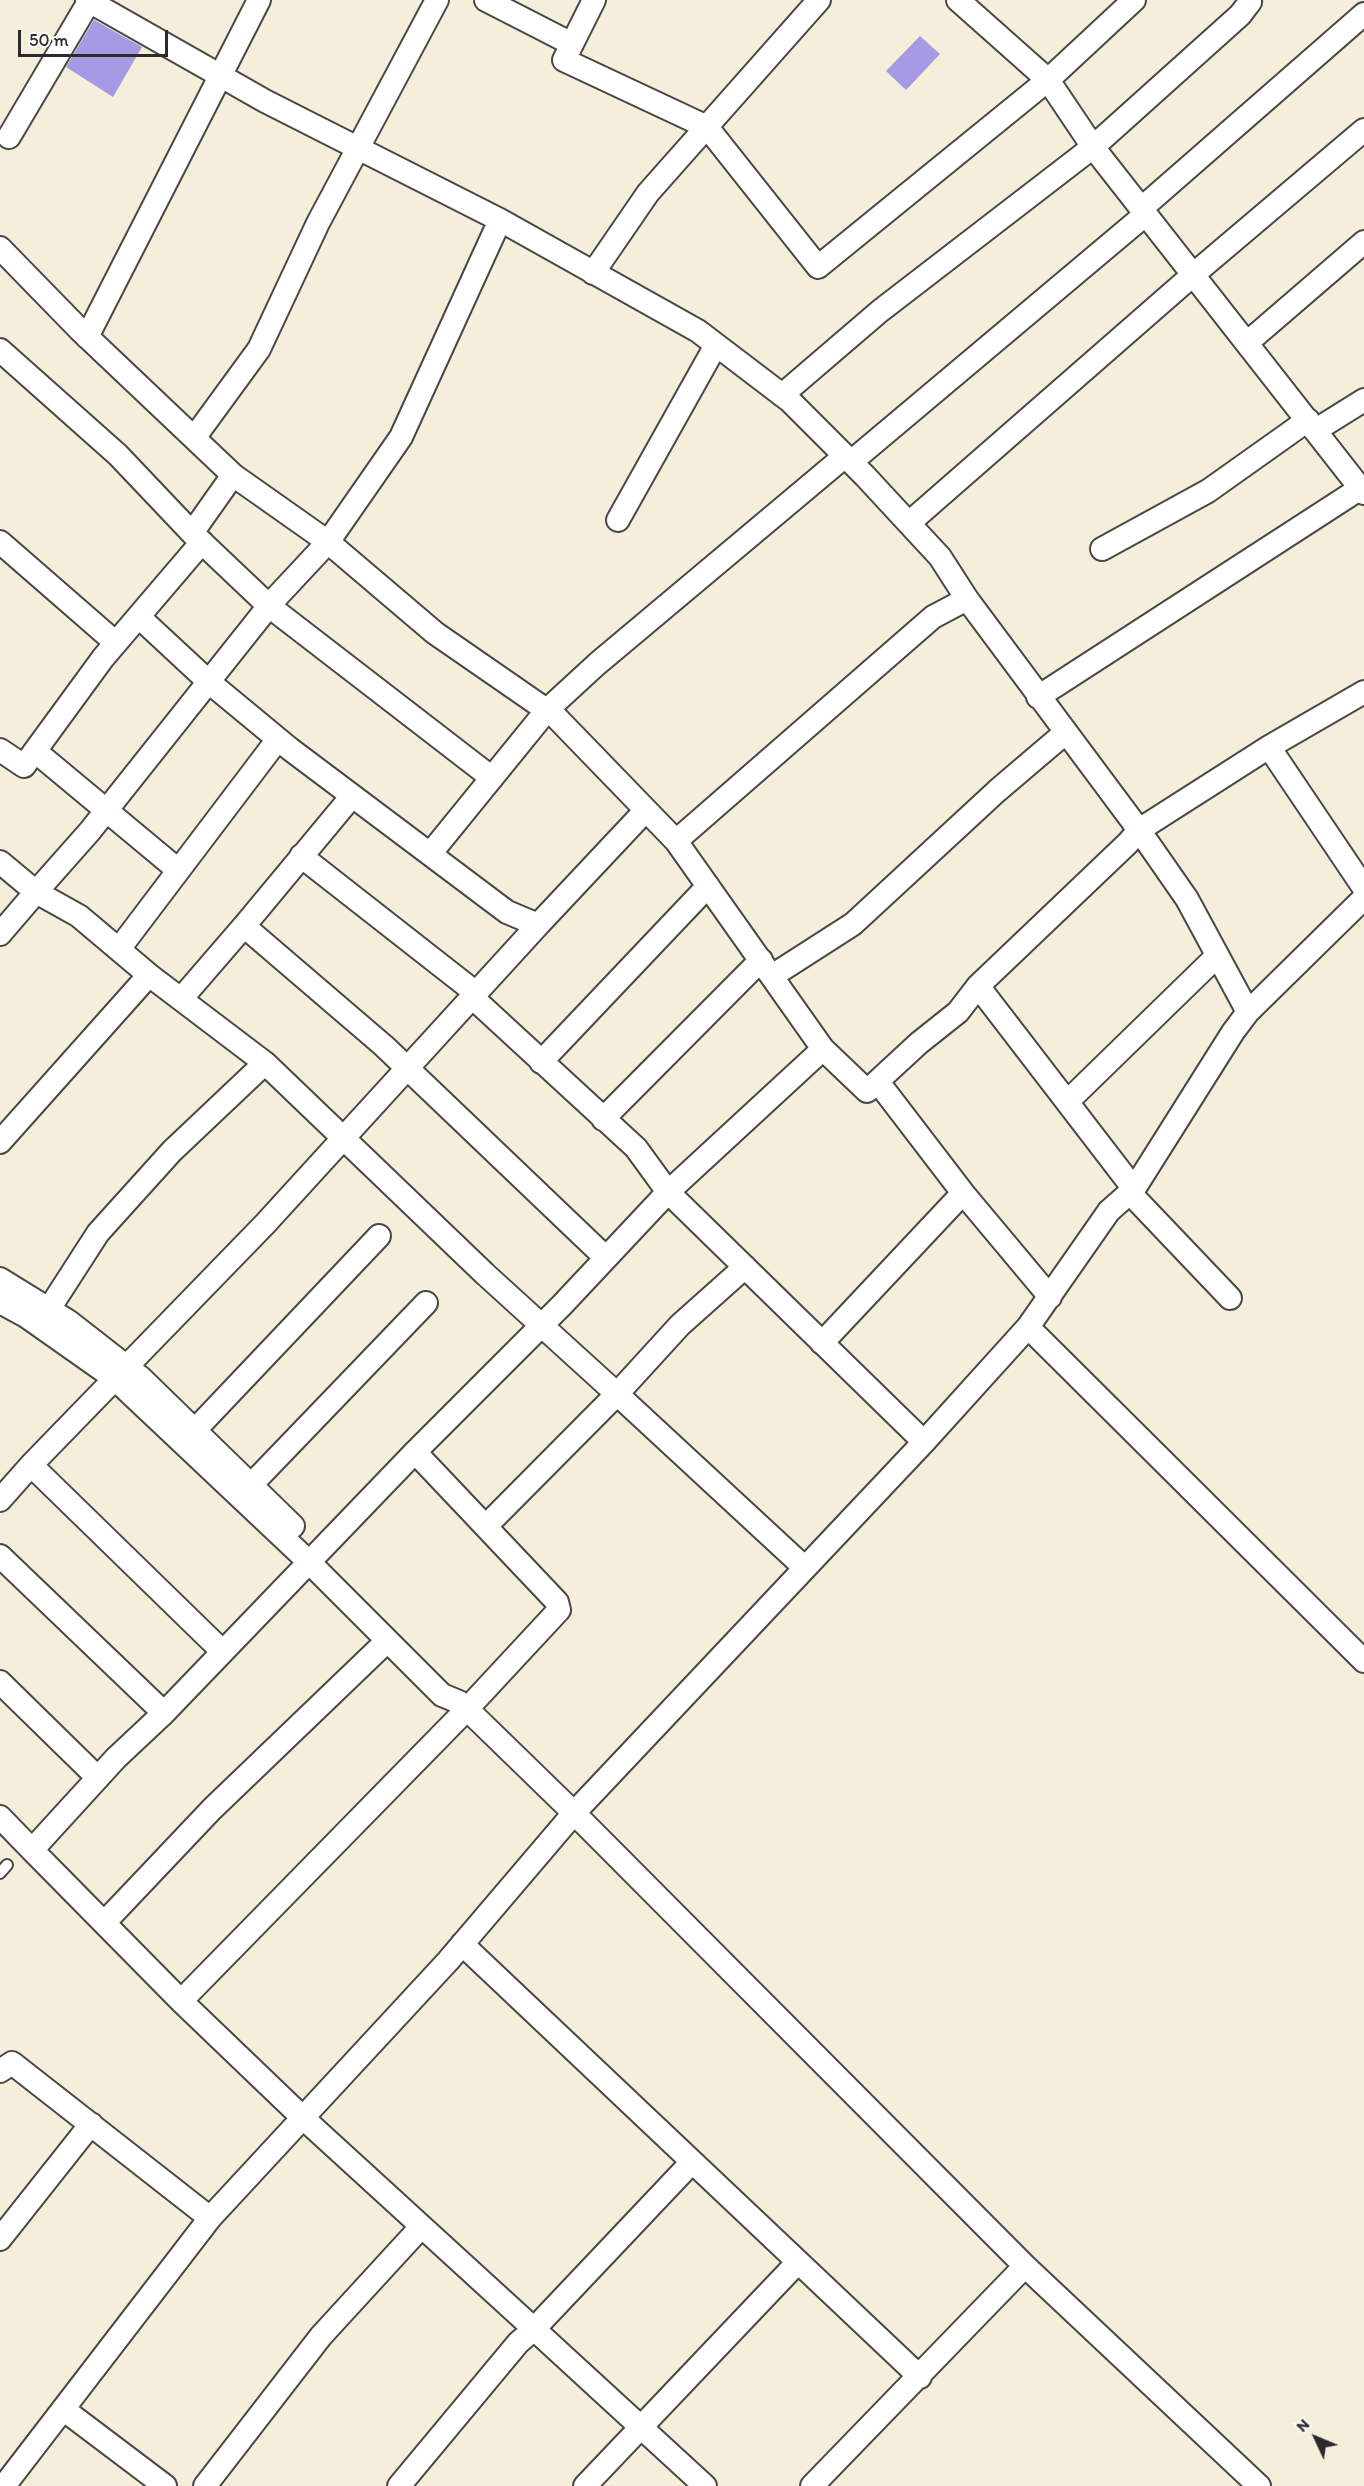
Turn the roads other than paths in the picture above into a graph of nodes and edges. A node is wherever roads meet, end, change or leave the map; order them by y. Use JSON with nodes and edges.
{"nodes":[{"id":1,"x":89,"y":0,"type":"edge"},
{"id":2,"x":259,"y":0,"type":"edge"},
{"id":3,"x":437,"y":0,"type":"edge"},
{"id":4,"x":486,"y":0,"type":"edge"},
{"id":5,"x":594,"y":0,"type":"edge"},
{"id":6,"x":957,"y":0,"type":"edge"},
{"id":7,"x":1134,"y":0,"type":"edge"},
{"id":8,"x":1250,"y":0,"type":"edge"},
{"id":9,"x":807,"y":3,"type":"edge"},
{"id":10,"x":1364,"y":14,"type":"edge"},
{"id":11,"x":572,"y":44,"type":"junction"},
{"id":12,"x":219,"y":75,"type":"junction"},
{"id":13,"x":1048,"y":80,"type":"junction"},
{"id":14,"x":707,"y":127,"type":"junction"},
{"id":15,"x":1364,"y":130,"type":"edge"},
{"id":16,"x":9,"y":137,"type":"dead end"},
{"id":17,"x":1093,"y":147,"type":"junction"},
{"id":18,"x":357,"y":149,"type":"junction"},
{"id":19,"x":1144,"y":211,"type":"junction"},
{"id":20,"x":500,"y":220,"type":"junction"},
{"id":21,"x":1364,"y":242,"type":"edge"},
{"id":22,"x":0,"y":249,"type":"edge"},
{"id":23,"x":593,"y":273,"type":"junction"},
{"id":24,"x":1194,"y":274,"type":"junction"},
{"id":25,"x":87,"y":337,"type":"junction"},
{"id":26,"x":1248,"y":342,"type":"junction"},
{"id":27,"x":716,"y":345,"type":"junction"},
{"id":28,"x":0,"y":350,"type":"edge"},
{"id":29,"x":782,"y":395,"type":"junction"},
{"id":30,"x":1364,"y":400,"type":"edge"},
{"id":31,"x":1312,"y":425,"type":"junction"},
{"id":32,"x":194,"y":438,"type":"junction"},
{"id":33,"x":848,"y":459,"type":"junction"},
{"id":34,"x":233,"y":475,"type":"junction"},
{"id":35,"x":1363,"y":489,"type":"edge"},
{"id":36,"x":618,"y":520,"type":"dead end"},
{"id":37,"x":909,"y":523,"type":"junction"},
{"id":38,"x":197,"y":538,"type":"junction"},
{"id":39,"x":0,"y":542,"type":"edge"},
{"id":40,"x":328,"y":542,"type":"junction"},
{"id":41,"x":1102,"y":549,"type":"dead end"},
{"id":42,"x":967,"y":599,"type":"junction"},
{"id":43,"x":269,"y":606,"type":"junction"},
{"id":44,"x":139,"y":617,"type":"junction"},
{"id":45,"x":116,"y":643,"type":"junction"},
{"id":46,"x":209,"y":682,"type":"junction"},
{"id":47,"x":1364,"y":692,"type":"edge"},
{"id":48,"x":1038,"y":697,"type":"junction"},
{"id":49,"x":547,"y":710,"type":"junction"},
{"id":50,"x":1065,"y":733,"type":"junction"},
{"id":51,"x":278,"y":739,"type":"junction"},
{"id":52,"x":1269,"y":747,"type":"junction"},
{"id":53,"x":0,"y":750,"type":"edge"},
{"id":54,"x":34,"y":751,"type":"junction"},
{"id":55,"x":492,"y":778,"type":"junction"},
{"id":56,"x":352,"y":796,"type":"junction"},
{"id":57,"x":107,"y":810,"type":"junction"},
{"id":58,"x":646,"y":810,"type":"junction"},
{"id":59,"x":1138,"y":830,"type":"junction"},
{"id":60,"x":676,"y":841,"type":"junction"},
{"id":61,"x":430,"y":854,"type":"junction"},
{"id":62,"x":301,"y":856,"type":"junction"},
{"id":63,"x":0,"y":862,"type":"edge"},
{"id":64,"x":178,"y":870,"type":"junction"},
{"id":65,"x":708,"y":886,"type":"junction"},
{"id":66,"x":1364,"y":888,"type":"edge"},
{"id":67,"x":36,"y":892,"type":"junction"},
{"id":68,"x":1364,"y":898,"type":"edge"},
{"id":69,"x":538,"y":925,"type":"junction"},
{"id":70,"x":244,"y":926,"type":"junction"},
{"id":71,"x":0,"y":934,"type":"edge"},
{"id":72,"x":119,"y":949,"type":"junction"},
{"id":73,"x":1218,"y":956,"type":"junction"},
{"id":74,"x":766,"y":968,"type":"junction"},
{"id":75,"x":149,"y":975,"type":"junction"},
{"id":76,"x":978,"y":986,"type":"junction"},
{"id":77,"x":474,"y":995,"type":"junction"},
{"id":78,"x":181,"y":999,"type":"junction"},
{"id":79,"x":1248,"y":1012,"type":"junction"},
{"id":80,"x":823,"y":1049,"type":"junction"},
{"id":81,"x":541,"y":1062,"type":"junction"},
{"id":82,"x":265,"y":1063,"type":"junction"},
{"id":83,"x":407,"y":1068,"type":"junction"},
{"id":84,"x":878,"y":1082,"type":"junction"},
{"id":85,"x":1067,"y":1102,"type":"junction"},
{"id":86,"x":603,"y":1119,"type":"junction"},
{"id":87,"x":343,"y":1137,"type":"junction"},
{"id":88,"x":0,"y":1142,"type":"edge"},
{"id":89,"x":1132,"y":1191,"type":"junction"},
{"id":90,"x":668,"y":1192,"type":"junction"},
{"id":91,"x":963,"y":1192,"type":"junction"},
{"id":92,"x":379,"y":1236,"type":"dead end"},
{"id":93,"x":606,"y":1258,"type":"junction"},
{"id":94,"x":745,"y":1267,"type":"junction"},
{"id":95,"x":0,"y":1279,"type":"edge"},
{"id":96,"x":1050,"y":1297,"type":"junction"},
{"id":97,"x":1230,"y":1298,"type":"dead end"},
{"id":98,"x":0,"y":1302,"type":"edge"},
{"id":99,"x":426,"y":1303,"type":"dead end"},
{"id":100,"x":49,"y":1309,"type":"junction"},
{"id":101,"x":542,"y":1325,"type":"junction"},
{"id":102,"x":1028,"y":1327,"type":"junction"},
{"id":103,"x":822,"y":1343,"type":"junction"},
{"id":104,"x":121,"y":1372,"type":"junction"},
{"id":105,"x":617,"y":1394,"type":"junction"},
{"id":106,"x":195,"y":1430,"type":"junction"},
{"id":107,"x":924,"y":1442,"type":"junction"},
{"id":108,"x":415,"y":1452,"type":"junction"},
{"id":109,"x":31,"y":1465,"type":"junction"},
{"id":110,"x":251,"y":1485,"type":"junction"},
{"id":111,"x":0,"y":1500,"type":"edge"},
{"id":112,"x":486,"y":1526,"type":"junction"},
{"id":113,"x":0,"y":1556,"type":"edge"},
{"id":114,"x":314,"y":1557,"type":"junction"},
{"id":115,"x":805,"y":1568,"type":"junction"},
{"id":116,"x":387,"y":1641,"type":"junction"},
{"id":117,"x":222,"y":1651,"type":"junction"},
{"id":118,"x":1364,"y":1661,"type":"edge"},
{"id":119,"x":0,"y":1682,"type":"edge"},
{"id":120,"x":463,"y":1706,"type":"junction"},
{"id":121,"x":164,"y":1713,"type":"junction"},
{"id":122,"x":98,"y":1778,"type":"junction"},
{"id":123,"x":574,"y":1813,"type":"junction"},
{"id":124,"x":0,"y":1817,"type":"edge"},
{"id":125,"x":32,"y":1850,"type":"junction"},
{"id":126,"x":104,"y":1923,"type":"junction"},
{"id":127,"x":462,"y":1944,"type":"junction"},
{"id":128,"x":181,"y":2001,"type":"junction"},
{"id":129,"x":0,"y":2071,"type":"edge"},
{"id":130,"x":302,"y":2117,"type":"junction"},
{"id":131,"x":91,"y":2124,"type":"junction"},
{"id":132,"x":692,"y":2162,"type":"junction"},
{"id":133,"x":210,"y":2218,"type":"junction"},
{"id":134,"x":421,"y":2227,"type":"junction"},
{"id":135,"x":0,"y":2239,"type":"edge"},
{"id":136,"x":798,"y":2262,"type":"junction"},
{"id":137,"x":1025,"y":2266,"type":"junction"},
{"id":138,"x":534,"y":2329,"type":"junction"},
{"id":139,"x":920,"y":2377,"type":"junction"},
{"id":140,"x":63,"y":2409,"type":"junction"},
{"id":141,"x":640,"y":2429,"type":"junction"},
{"id":142,"x":6,"y":2472,"type":"edge"},
{"id":143,"x":165,"y":2486,"type":"edge"},
{"id":144,"x":205,"y":2486,"type":"edge"},
{"id":145,"x":399,"y":2486,"type":"edge"},
{"id":146,"x":585,"y":2486,"type":"edge"},
{"id":147,"x":705,"y":2486,"type":"edge"},
{"id":148,"x":812,"y":2486,"type":"edge"},
{"id":149,"x":1259,"y":2486,"type":"edge"}],
"edges":[{"from":1,"to":12,"type":"street"},
{"from":1,"to":16,"type":"street"},
{"from":2,"to":12,"type":"street"},
{"from":3,"to":18,"type":"street"},
{"from":4,"to":11,"type":"street"},
{"from":5,"to":11,"type":"street"},
{"from":6,"to":13,"type":"street"},
{"from":7,"to":13,"type":"street"},
{"from":8,"to":17,"type":"street"},
{"from":9,"to":14,"type":"street"},
{"from":10,"to":19,"type":"street"},
{"from":11,"to":14,"type":"street"},
{"from":12,"to":18,"type":"street"},
{"from":12,"to":25,"type":"street"},
{"from":13,"to":14,"type":"street"},
{"from":13,"to":17,"type":"street"},
{"from":14,"to":23,"type":"street"},
{"from":15,"to":24,"type":"street"},
{"from":17,"to":19,"type":"street"},
{"from":17,"to":29,"type":"street"},
{"from":18,"to":20,"type":"street"},
{"from":18,"to":32,"type":"street"},
{"from":19,"to":24,"type":"street"},
{"from":19,"to":33,"type":"street"},
{"from":20,"to":23,"type":"street"},
{"from":20,"to":40,"type":"street"},
{"from":21,"to":26,"type":"street"},
{"from":22,"to":25,"type":"street"},
{"from":23,"to":27,"type":"street"},
{"from":24,"to":26,"type":"street"},
{"from":24,"to":37,"type":"street"},
{"from":25,"to":32,"type":"street"},
{"from":26,"to":31,"type":"street"},
{"from":27,"to":29,"type":"street"},
{"from":27,"to":36,"type":"street"},
{"from":28,"to":38,"type":"street"},
{"from":29,"to":33,"type":"street"},
{"from":30,"to":31,"type":"street"},
{"from":31,"to":35,"type":"street"},
{"from":31,"to":41,"type":"street"},
{"from":32,"to":34,"type":"street"},
{"from":33,"to":37,"type":"street"},
{"from":33,"to":49,"type":"street"},
{"from":34,"to":38,"type":"street"},
{"from":34,"to":40,"type":"street"},
{"from":35,"to":48,"type":"street"},
{"from":37,"to":42,"type":"street"},
{"from":38,"to":43,"type":"street"},
{"from":38,"to":44,"type":"street"},
{"from":39,"to":45,"type":"street"},
{"from":40,"to":43,"type":"street"},
{"from":40,"to":49,"type":"street"},
{"from":42,"to":48,"type":"street"},
{"from":42,"to":60,"type":"street"},
{"from":43,"to":46,"type":"street"},
{"from":43,"to":55,"type":"street"},
{"from":44,"to":45,"type":"street"},
{"from":44,"to":46,"type":"street"},
{"from":45,"to":54,"type":"street"},
{"from":46,"to":51,"type":"street"},
{"from":46,"to":57,"type":"street"},
{"from":47,"to":52,"type":"street"},
{"from":48,"to":50,"type":"street"},
{"from":49,"to":55,"type":"street"},
{"from":49,"to":58,"type":"street"},
{"from":50,"to":59,"type":"street"},
{"from":50,"to":74,"type":"street"},
{"from":51,"to":56,"type":"street"},
{"from":51,"to":64,"type":"street"},
{"from":52,"to":59,"type":"street"},
{"from":52,"to":66,"type":"street"},
{"from":53,"to":54,"type":"street"},
{"from":54,"to":57,"type":"street"},
{"from":55,"to":61,"type":"street"},
{"from":56,"to":61,"type":"street"},
{"from":56,"to":62,"type":"street"},
{"from":57,"to":64,"type":"street"},
{"from":57,"to":67,"type":"street"},
{"from":58,"to":60,"type":"street"},
{"from":58,"to":69,"type":"street"},
{"from":59,"to":73,"type":"street"},
{"from":59,"to":76,"type":"street"},
{"from":60,"to":65,"type":"street"},
{"from":61,"to":69,"type":"street"},
{"from":62,"to":70,"type":"street"},
{"from":62,"to":77,"type":"street"},
{"from":63,"to":67,"type":"street"},
{"from":64,"to":72,"type":"street"},
{"from":65,"to":74,"type":"street"},
{"from":65,"to":81,"type":"street"},
{"from":67,"to":71,"type":"street"},
{"from":67,"to":72,"type":"street"},
{"from":68,"to":79,"type":"street"},
{"from":69,"to":77,"type":"street"},
{"from":70,"to":78,"type":"street"},
{"from":70,"to":83,"type":"street"},
{"from":72,"to":75,"type":"street"},
{"from":73,"to":79,"type":"street"},
{"from":73,"to":85,"type":"street"},
{"from":74,"to":80,"type":"street"},
{"from":74,"to":86,"type":"street"},
{"from":75,"to":78,"type":"street"},
{"from":75,"to":88,"type":"street"},
{"from":76,"to":84,"type":"street"},
{"from":76,"to":85,"type":"street"},
{"from":77,"to":81,"type":"street"},
{"from":77,"to":83,"type":"street"},
{"from":78,"to":82,"type":"street"},
{"from":79,"to":89,"type":"street"},
{"from":80,"to":84,"type":"street"},
{"from":80,"to":90,"type":"street"},
{"from":81,"to":86,"type":"street"},
{"from":82,"to":87,"type":"street"},
{"from":82,"to":100,"type":"street"},
{"from":83,"to":87,"type":"street"},
{"from":83,"to":93,"type":"street"},
{"from":84,"to":91,"type":"street"},
{"from":85,"to":89,"type":"street"},
{"from":86,"to":90,"type":"street"},
{"from":87,"to":101,"type":"street"},
{"from":87,"to":104,"type":"street"},
{"from":89,"to":96,"type":"street"},
{"from":89,"to":97,"type":"street"},
{"from":90,"to":93,"type":"street"},
{"from":90,"to":94,"type":"street"},
{"from":91,"to":96,"type":"street"},
{"from":91,"to":103,"type":"street"},
{"from":92,"to":106,"type":"street"},
{"from":93,"to":101,"type":"street"},
{"from":94,"to":103,"type":"street"},
{"from":94,"to":105,"type":"street"},
{"from":95,"to":100,"type":"street"},
{"from":96,"to":102,"type":"street"},
{"from":98,"to":104,"type":"street"},
{"from":99,"to":110,"type":"street"},
{"from":100,"to":104,"type":"street"},
{"from":101,"to":105,"type":"street"},
{"from":101,"to":108,"type":"street"},
{"from":102,"to":107,"type":"street"},
{"from":102,"to":118,"type":"street"},
{"from":103,"to":107,"type":"street"},
{"from":104,"to":106,"type":"street"},
{"from":104,"to":109,"type":"street"},
{"from":104,"to":114,"type":"street"},
{"from":105,"to":112,"type":"street"},
{"from":105,"to":115,"type":"street"},
{"from":106,"to":110,"type":"street"},
{"from":107,"to":115,"type":"street"},
{"from":108,"to":112,"type":"street"},
{"from":108,"to":114,"type":"street"},
{"from":109,"to":111,"type":"street"},
{"from":109,"to":117,"type":"street"},
{"from":110,"to":114,"type":"street"},
{"from":112,"to":120,"type":"street"},
{"from":113,"to":121,"type":"street"},
{"from":114,"to":116,"type":"street"},
{"from":114,"to":117,"type":"street"},
{"from":114,"to":120,"type":"street"},
{"from":115,"to":123,"type":"street"},
{"from":116,"to":120,"type":"street"},
{"from":116,"to":126,"type":"street"},
{"from":117,"to":121,"type":"street"},
{"from":119,"to":122,"type":"street"},
{"from":120,"to":123,"type":"street"},
{"from":120,"to":128,"type":"street"},
{"from":121,"to":122,"type":"street"},
{"from":122,"to":125,"type":"street"},
{"from":123,"to":127,"type":"street"},
{"from":123,"to":137,"type":"street"},
{"from":124,"to":125,"type":"street"},
{"from":125,"to":126,"type":"street"},
{"from":126,"to":128,"type":"street"},
{"from":127,"to":130,"type":"street"},
{"from":127,"to":132,"type":"street"},
{"from":128,"to":130,"type":"street"},
{"from":129,"to":131,"type":"street"},
{"from":130,"to":133,"type":"street"},
{"from":130,"to":134,"type":"street"},
{"from":131,"to":133,"type":"street"},
{"from":131,"to":135,"type":"street"},
{"from":132,"to":136,"type":"street"},
{"from":132,"to":138,"type":"street"},
{"from":133,"to":140,"type":"street"},
{"from":134,"to":138,"type":"street"},
{"from":134,"to":144,"type":"street"},
{"from":136,"to":139,"type":"street"},
{"from":136,"to":141,"type":"street"},
{"from":137,"to":139,"type":"street"},
{"from":137,"to":149,"type":"street"},
{"from":138,"to":141,"type":"street"},
{"from":138,"to":145,"type":"street"},
{"from":139,"to":148,"type":"street"},
{"from":140,"to":142,"type":"street"},
{"from":140,"to":143,"type":"street"},
{"from":141,"to":146,"type":"street"},
{"from":141,"to":147,"type":"street"}]}
